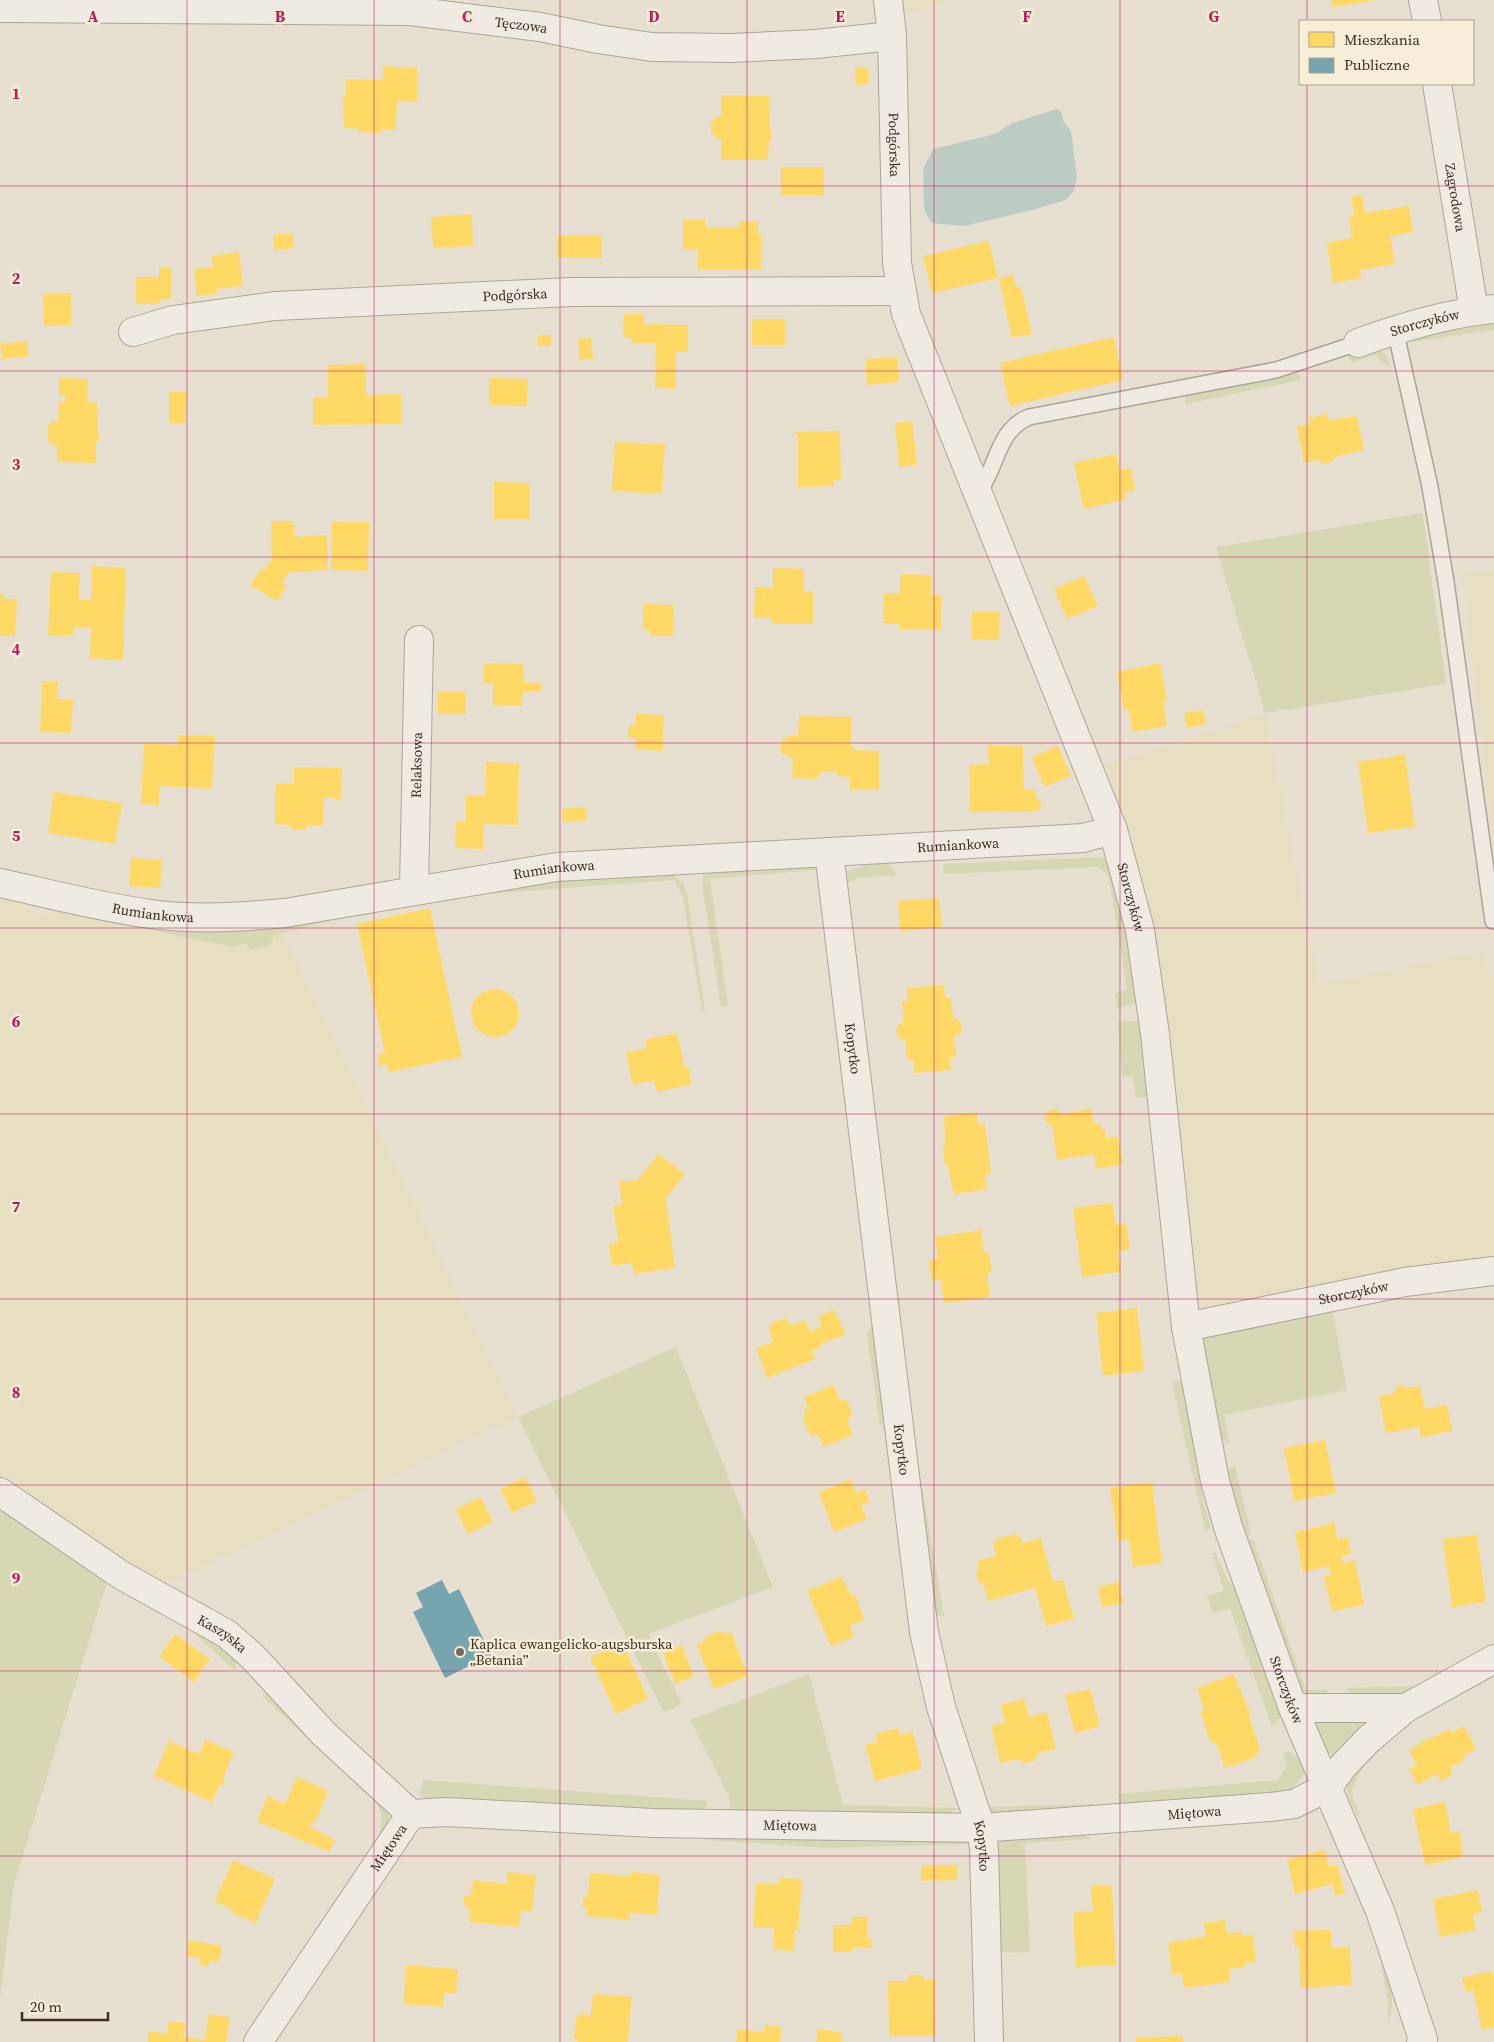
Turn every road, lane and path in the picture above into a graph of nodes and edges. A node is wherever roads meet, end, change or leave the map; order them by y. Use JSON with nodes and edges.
{"nodes":[{"id":1,"x":888,"y":0,"type":"edge"},
{"id":2,"x":1423,"y":0,"type":"edge"},
{"id":3,"x":0,"y":8,"type":"edge"},
{"id":4,"x":1427,"y":20,"type":"edge"},
{"id":5,"x":892,"y":36,"type":"junction"},
{"id":6,"x":1437,"y":85,"type":"edge"},
{"id":7,"x":900,"y":291,"type":"junction"},
{"id":8,"x":1484,"y":310,"type":"edge"},
{"id":9,"x":1395,"y":329,"type":"junction"},
{"id":10,"x":133,"y":332,"type":"dead end"},
{"id":11,"x":1358,"y":343,"type":"joint"},
{"id":12,"x":978,"y":493,"type":"junction"},
{"id":13,"x":419,"y":640,"type":"dead end"},
{"id":14,"x":1113,"y":830,"type":"junction"},
{"id":15,"x":829,"y":852,"type":"junction"},
{"id":16,"x":0,"y":884,"type":"edge"},
{"id":17,"x":414,"y":890,"type":"junction"},
{"id":18,"x":1493,"y":921,"type":"edge"},
{"id":19,"x":1494,"y":1271,"type":"edge"},
{"id":20,"x":1186,"y":1327,"type":"junction"},
{"id":21,"x":0,"y":1492,"type":"edge"},
{"id":22,"x":1494,"y":1659,"type":"edge"},
{"id":23,"x":1293,"y":1708,"type":"junction"},
{"id":24,"x":1406,"y":1708,"type":"junction"},
{"id":25,"x":1328,"y":1786,"type":"junction"},
{"id":26,"x":411,"y":1814,"type":"junction"},
{"id":27,"x":981,"y":1828,"type":"junction"},
{"id":28,"x":1423,"y":2041,"type":"edge"},
{"id":29,"x":258,"y":2042,"type":"edge"},
{"id":30,"x":989,"y":2042,"type":"edge"}],
"edges":[{"from":1,"to":5,"type":"street","name":"Podgórska"},
{"from":2,"to":4,"type":"street"},
{"from":3,"to":5,"type":"street","name":"Tęczowa"},
{"from":5,"to":7,"type":"street","name":"Podgórska"},
{"from":6,"to":8,"type":"street","name":"Zagrodowa"},
{"from":7,"to":10,"type":"street","name":"Podgórska"},
{"from":7,"to":12,"type":"street","name":"Podgórska"},
{"from":8,"to":9,"type":"street","name":"Storczyków"},
{"from":9,"to":11,"type":"street","name":"Storczyków"},
{"from":9,"to":18,"type":"lane"},
{"from":11,"to":12,"type":"lane"},
{"from":12,"to":14,"type":"street","name":"Storczyków"},
{"from":13,"to":17,"type":"street","name":"Relaksowa"},
{"from":14,"to":15,"type":"street","name":"Rumiankowa"},
{"from":14,"to":20,"type":"street","name":"Storczyków"},
{"from":15,"to":17,"type":"street","name":"Rumiankowa"},
{"from":15,"to":27,"type":"street","name":"Kopytko"},
{"from":16,"to":17,"type":"street","name":"Rumiankowa"},
{"from":19,"to":20,"type":"street","name":"Storczyków"},
{"from":20,"to":23,"type":"street","name":"Storczyków"},
{"from":21,"to":26,"type":"street","name":"Kaszyska"},
{"from":22,"to":24,"type":"street","name":"Miętowa"},
{"from":23,"to":24,"type":"street","name":"Miętowa"},
{"from":23,"to":25,"type":"street","name":"Storczyków"},
{"from":24,"to":25,"type":"street","name":"Miętowa"},
{"from":25,"to":27,"type":"street","name":"Miętowa"},
{"from":25,"to":28,"type":"street","name":"Storczyków"},
{"from":26,"to":27,"type":"street","name":"Miętowa"},
{"from":26,"to":29,"type":"street","name":"Miętowa"},
{"from":27,"to":30,"type":"street","name":"Kopytko"}]}
